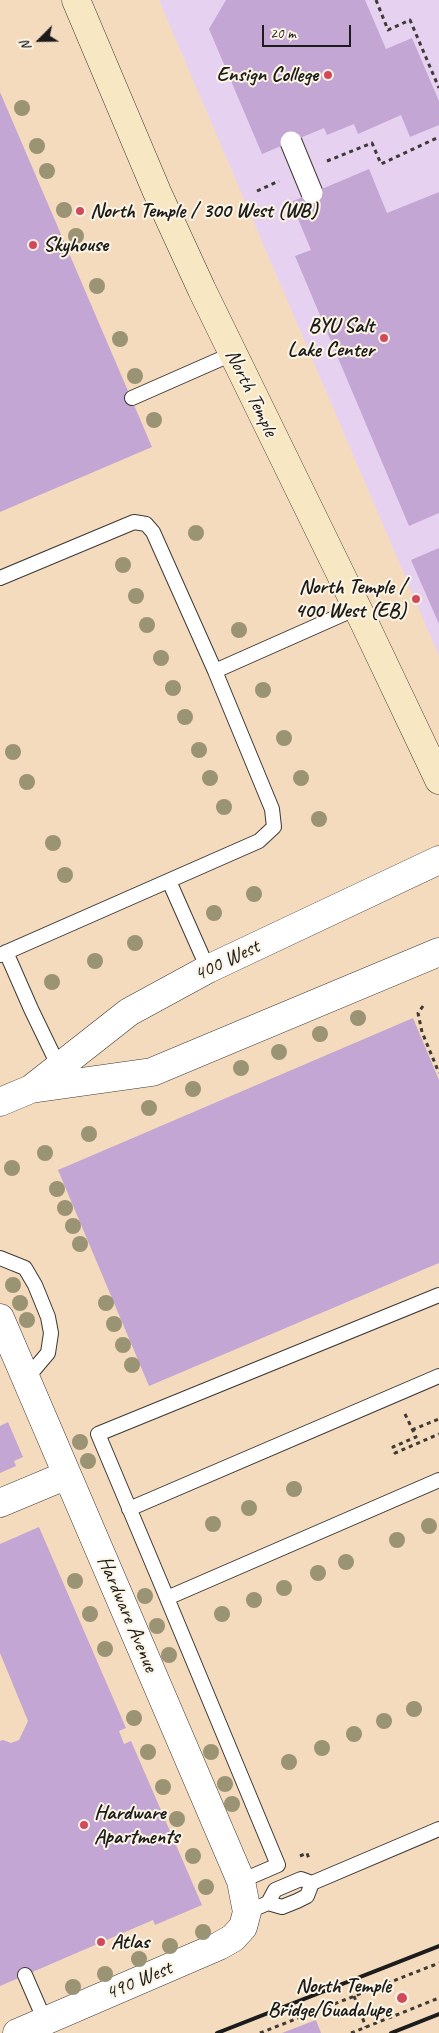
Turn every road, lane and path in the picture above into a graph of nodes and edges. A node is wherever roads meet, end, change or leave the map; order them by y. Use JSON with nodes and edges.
{"nodes":[{"id":1,"x":76,"y":0,"type":"edge"},
{"id":2,"x":376,"y":0,"type":"edge"},
{"id":3,"x":439,"y":88,"type":"edge"},
{"id":4,"x":439,"y":137,"type":"edge"},
{"id":5,"x":291,"y":142,"type":"dead end"},
{"id":6,"x":319,"y":165,"type":"dead end"},
{"id":7,"x":283,"y":180,"type":"dead end"},
{"id":8,"x":257,"y":191,"type":"dead end"},
{"id":9,"x":312,"y":193,"type":"dead end"},
{"id":10,"x":232,"y":354,"type":"junction"},
{"id":11,"x":132,"y":398,"type":"dead end"},
{"id":12,"x":0,"y":578,"type":"edge"},
{"id":13,"x":357,"y":608,"type":"junction"},
{"id":14,"x":215,"y":671,"type":"junction"},
{"id":15,"x":439,"y":780,"type":"edge"},
{"id":16,"x":439,"y":860,"type":"edge"},
{"id":17,"x":169,"y":881,"type":"junction"},
{"id":18,"x":439,"y":952,"type":"edge"},
{"id":19,"x":3,"y":953,"type":"edge"},
{"id":20,"x":208,"y":969,"type":"junction"},
{"id":21,"x":423,"y":1006,"type":"dead end"},
{"id":22,"x":59,"y":1067,"type":"junction"},
{"id":23,"x":439,"y":1073,"type":"edge"},
{"id":24,"x":31,"y":1089,"type":"junction"},
{"id":25,"x":0,"y":1102,"type":"edge"},
{"id":26,"x":0,"y":1258,"type":"edge"},
{"id":27,"x":439,"y":1296,"type":"edge"},
{"id":28,"x":0,"y":1318,"type":"edge"},
{"id":29,"x":439,"y":1376,"type":"edge"},
{"id":30,"x":26,"y":1379,"type":"junction"},
{"id":31,"x":397,"y":1394,"type":"junction"},
{"id":32,"x":439,"y":1419,"type":"edge"},
{"id":33,"x":412,"y":1430,"type":"junction"},
{"id":34,"x":439,"y":1434,"type":"edge"},
{"id":35,"x":67,"y":1475,"type":"junction"},
{"id":36,"x":439,"y":1480,"type":"edge"},
{"id":37,"x":0,"y":1503,"type":"edge"},
{"id":38,"x":129,"y":1509,"type":"junction"},
{"id":39,"x":167,"y":1598,"type":"junction"},
{"id":40,"x":439,"y":1829,"type":"edge"},
{"id":41,"x":241,"y":1881,"type":"junction"},
{"id":42,"x":258,"y":1908,"type":"junction"},
{"id":43,"x":439,"y":1963,"type":"edge"},
{"id":44,"x":25,"y":1975,"type":"dead end"},
{"id":45,"x":354,"y":1996,"type":"junction"},
{"id":46,"x":439,"y":1998,"type":"edge"},
{"id":47,"x":45,"y":2021,"type":"junction"},
{"id":48,"x":366,"y":2027,"type":"junction"},
{"id":49,"x":17,"y":2033,"type":"edge"},
{"id":50,"x":260,"y":2033,"type":"edge"},
{"id":51,"x":351,"y":2033,"type":"edge"}],
"edges":[{"from":1,"to":10,"type":"main road","name":"North Temple"},
{"from":2,"to":3,"type":"path"},
{"from":4,"to":6,"type":"path"},
{"from":5,"to":9,"type":"street","bridge":true},
{"from":7,"to":8,"type":"path"},
{"from":10,"to":11,"type":"lane"},
{"from":10,"to":13,"type":"main road","name":"North Temple"},
{"from":12,"to":14,"type":"lane"},
{"from":13,"to":14,"type":"lane"},
{"from":13,"to":15,"type":"main road","name":"North Temple"},
{"from":14,"to":17,"type":"lane"},
{"from":16,"to":20,"type":"street","name":"400 West"},
{"from":17,"to":19,"type":"lane"},
{"from":17,"to":20,"type":"lane"},
{"from":18,"to":24,"type":"street","name":"400 West"},
{"from":19,"to":22,"type":"lane"},
{"from":20,"to":22,"type":"street","name":"400 West"},
{"from":21,"to":23,"type":"path"},
{"from":22,"to":24,"type":"street","name":"400 West"},
{"from":24,"to":25,"type":"street","name":"400 West"},
{"from":26,"to":30,"type":"lane"},
{"from":27,"to":38,"type":"lane"},
{"from":28,"to":30,"type":"street","name":"Hardware Avenue"},
{"from":29,"to":31,"type":"lane"},
{"from":30,"to":35,"type":"street","name":"Hardware Avenue"},
{"from":31,"to":33,"type":"path"},
{"from":31,"to":38,"type":"lane"},
{"from":32,"to":33,"type":"path"},
{"from":33,"to":34,"type":"path"},
{"from":35,"to":37,"type":"street"},
{"from":35,"to":41,"type":"street","name":"Hardware Avenue"},
{"from":36,"to":39,"type":"lane"},
{"from":38,"to":39,"type":"lane"},
{"from":39,"to":41,"type":"lane"},
{"from":40,"to":42,"type":"lane"},
{"from":41,"to":42,"type":"street","name":"Hardware Avenue"},
{"from":42,"to":47,"type":"street","name":"490 West"},
{"from":43,"to":45,"type":"path"},
{"from":44,"to":47,"type":"lane"},
{"from":45,"to":48,"type":"path"},
{"from":45,"to":50,"type":"path"},
{"from":46,"to":48,"type":"path"},
{"from":47,"to":49,"type":"street","name":"490 West"},
{"from":48,"to":51,"type":"path"}]}
